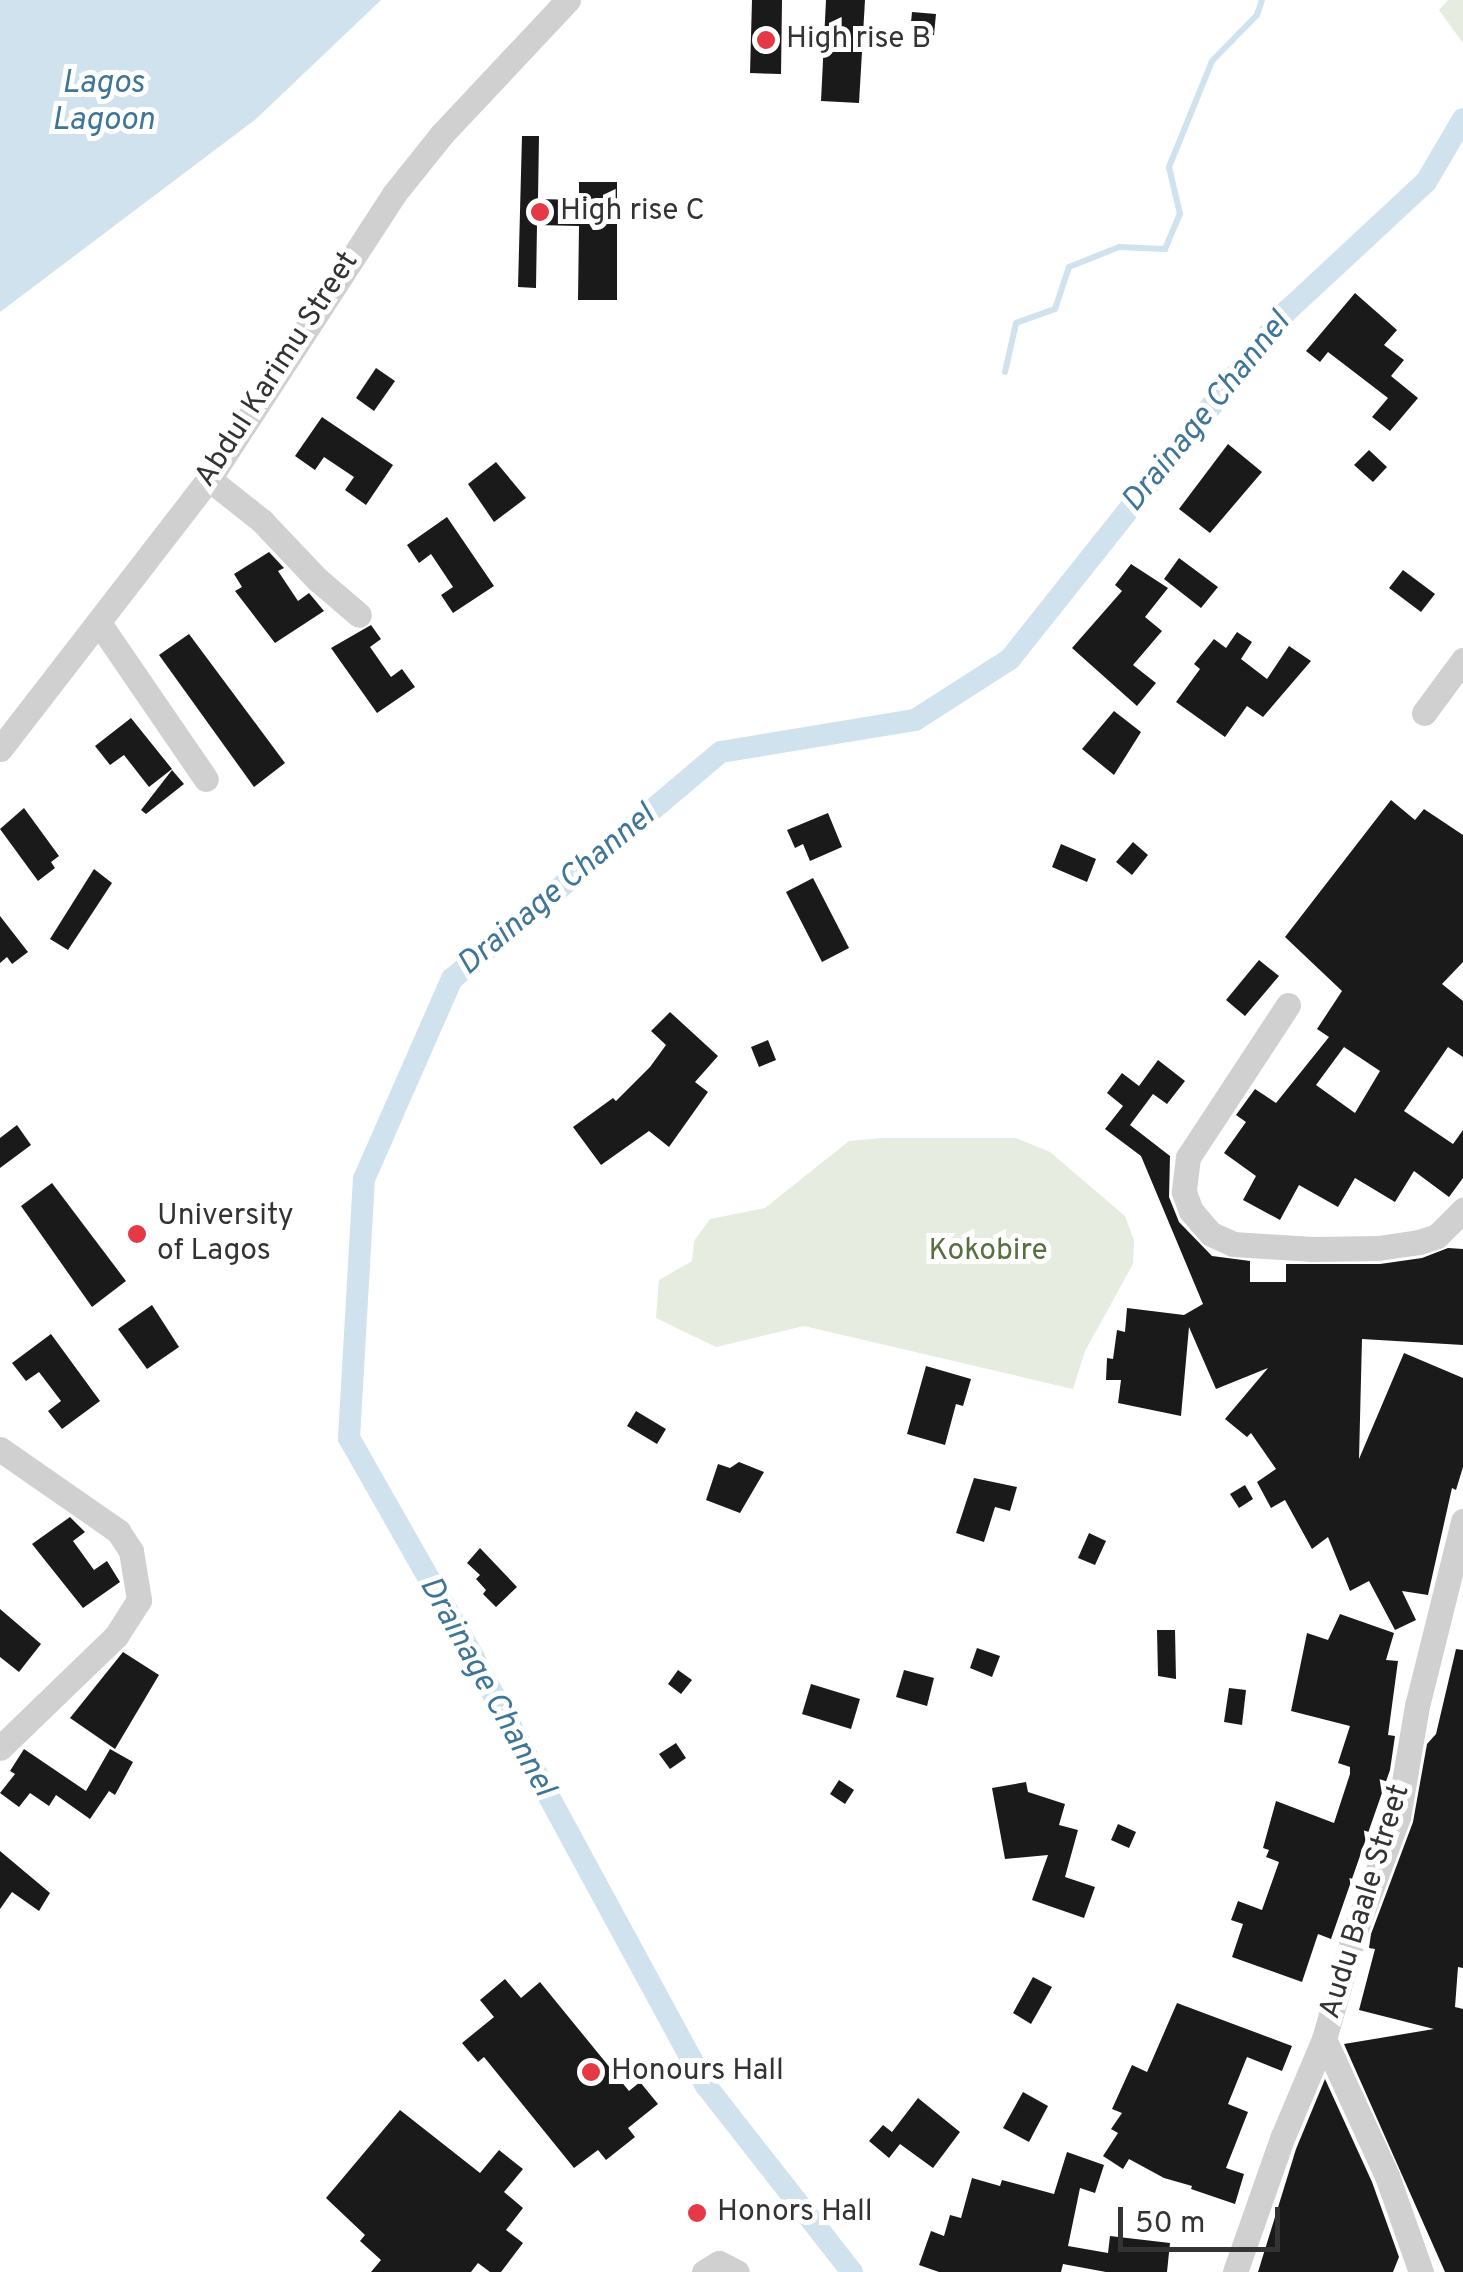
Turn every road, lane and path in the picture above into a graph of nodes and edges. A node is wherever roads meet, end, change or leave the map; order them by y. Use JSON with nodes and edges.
{"nodes":[{"id":1,"x":568,"y":0,"type":"edge"},
{"id":2,"x":209,"y":479,"type":"junction"},
{"id":3,"x":359,"y":615,"type":"dead end"},
{"id":4,"x":99,"y":623,"type":"junction"},
{"id":5,"x":1463,"y":660,"type":"edge"},
{"id":6,"x":1424,"y":713,"type":"dead end"},
{"id":7,"x":0,"y":748,"type":"edge"},
{"id":8,"x":206,"y":780,"type":"dead end"},
{"id":9,"x":1288,"y":1005,"type":"dead end"},
{"id":10,"x":1463,"y":1210,"type":"edge"},
{"id":11,"x":0,"y":1449,"type":"edge"},
{"id":12,"x":1463,"y":1521,"type":"edge"},
{"id":13,"x":0,"y":1748,"type":"edge"},
{"id":14,"x":1324,"y":2039,"type":"junction"},
{"id":15,"x":704,"y":2272,"type":"edge"},
{"id":16,"x":737,"y":2272,"type":"edge"},
{"id":17,"x":1235,"y":2272,"type":"edge"},
{"id":18,"x":1421,"y":2272,"type":"edge"}],
"edges":[{"from":1,"to":2,"type":"street","name":"Abdul Karimu Street"},
{"from":2,"to":3,"type":"street"},
{"from":2,"to":4,"type":"street","name":"Abdul Karimu Street"},
{"from":4,"to":7,"type":"street","name":"Abdul Karimu Street"},
{"from":4,"to":8,"type":"street"},
{"from":5,"to":6,"type":"street"},
{"from":9,"to":10,"type":"street"},
{"from":11,"to":13,"type":"street"},
{"from":12,"to":14,"type":"street","name":"Audu Baale Street"},
{"from":14,"to":17,"type":"street","name":"Audu Baale Street"},
{"from":14,"to":18,"type":"street"},
{"from":15,"to":16,"type":"street"}]}
